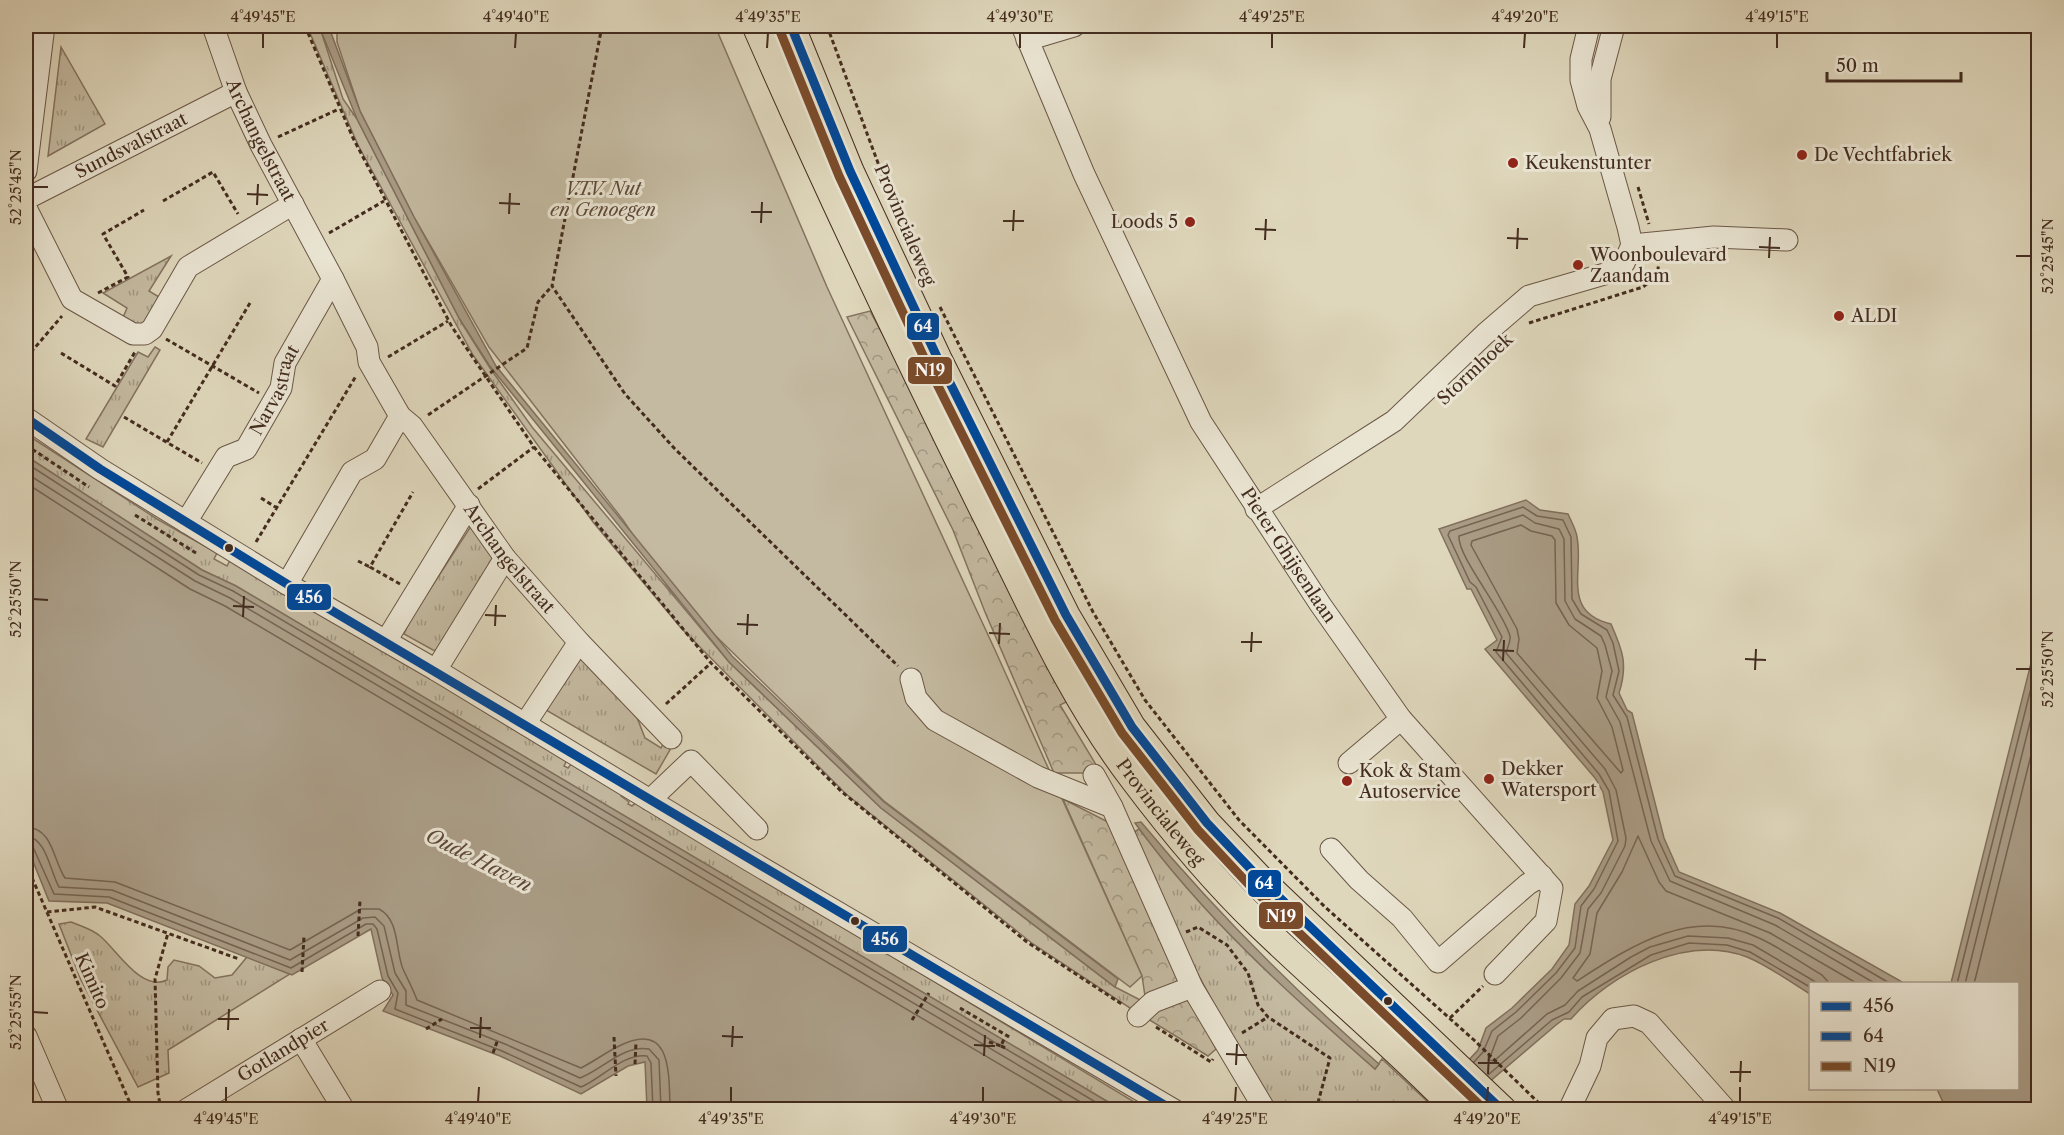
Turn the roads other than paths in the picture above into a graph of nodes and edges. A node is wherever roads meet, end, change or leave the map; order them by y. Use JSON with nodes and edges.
{"nodes":[{"id":1,"x":44,"y":26,"type":"edge"},
{"id":2,"x":213,"y":26,"type":"edge"},
{"id":3,"x":756,"y":26,"type":"edge"},
{"id":4,"x":791,"y":26,"type":"edge"},
{"id":5,"x":1074,"y":26,"type":"edge"},
{"id":6,"x":1589,"y":26,"type":"edge"},
{"id":7,"x":1614,"y":26,"type":"edge"},
{"id":8,"x":1025,"y":33,"type":"edge"},
{"id":9,"x":236,"y":92,"type":"junction"},
{"id":10,"x":1600,"y":129,"type":"junction"},
{"id":11,"x":26,"y":171,"type":"edge"},
{"id":12,"x":26,"y":199,"type":"edge"},
{"id":13,"x":293,"y":204,"type":"junction"},
{"id":14,"x":26,"y":208,"type":"edge"},
{"id":15,"x":1787,"y":240,"type":"dead end"},
{"id":16,"x":1632,"y":245,"type":"junction"},
{"id":17,"x":333,"y":279,"type":"junction"},
{"id":18,"x":26,"y":418,"type":"edge"},
{"id":19,"x":406,"y":421,"type":"junction"},
{"id":20,"x":466,"y":502,"type":"junction"},
{"id":21,"x":1256,"y":508,"type":"junction"},
{"id":22,"x":186,"y":522,"type":"junction"},
{"id":23,"x":505,"y":558,"type":"junction"},
{"id":24,"x":287,"y":584,"type":"junction"},
{"id":25,"x":386,"y":641,"type":"junction"},
{"id":26,"x":579,"y":642,"type":"junction"},
{"id":27,"x":436,"y":670,"type":"junction"},
{"id":28,"x":911,"y":679,"type":"road end"},
{"id":29,"x":1401,"y":719,"type":"junction"},
{"id":30,"x":525,"y":724,"type":"junction"},
{"id":31,"x":671,"y":738,"type":"dead end"},
{"id":32,"x":1349,"y":763,"type":"dead end"},
{"id":33,"x":1094,"y":776,"type":"dead end"},
{"id":34,"x":650,"y":800,"type":"junction"},
{"id":35,"x":1112,"y":807,"type":"junction"},
{"id":36,"x":757,"y":829,"type":"dead end"},
{"id":37,"x":1331,"y":849,"type":"dead end"},
{"id":38,"x":1542,"y":876,"type":"junction"},
{"id":39,"x":1495,"y":974,"type":"road end"},
{"id":40,"x":1192,"y":987,"type":"junction"},
{"id":41,"x":380,"y":991,"type":"dead end"},
{"id":42,"x":1138,"y":1016,"type":"road end"},
{"id":43,"x":26,"y":1036,"type":"edge"},
{"id":44,"x":301,"y":1039,"type":"junction"},
{"id":45,"x":1497,"y":1104,"type":"edge"},
{"id":46,"x":58,"y":1110,"type":"edge"},
{"id":47,"x":186,"y":1110,"type":"edge"},
{"id":48,"x":344,"y":1110,"type":"edge"},
{"id":49,"x":1174,"y":1110,"type":"edge"},
{"id":50,"x":1265,"y":1110,"type":"edge"},
{"id":51,"x":1457,"y":1110,"type":"edge"},
{"id":52,"x":1569,"y":1110,"type":"edge"},
{"id":53,"x":1726,"y":1110,"type":"edge"}],
"edges":[{"from":1,"to":11,"type":"street"},
{"from":2,"to":9,"type":"street","name":"Archangelstraat"},
{"from":3,"to":51,"type":"main road","name":"Provincialeweg"},
{"from":4,"to":45,"type":"main road","name":"Provincialeweg"},
{"from":5,"to":8,"type":"street"},
{"from":6,"to":10,"type":"street"},
{"from":7,"to":10,"type":"street"},
{"from":8,"to":21,"type":"street","name":"Pieter Ghijsenlaan"},
{"from":9,"to":12,"type":"street","name":"Sundsvalstraat"},
{"from":9,"to":13,"type":"street","name":"Archangelstraat"},
{"from":10,"to":16,"type":"street"},
{"from":13,"to":14,"type":"street"},
{"from":13,"to":17,"type":"street","name":"Archangelstraat"},
{"from":15,"to":16,"type":"street"},
{"from":16,"to":21,"type":"street","name":"Stormhoek"},
{"from":17,"to":19,"type":"street","name":"Archangelstraat"},
{"from":17,"to":22,"type":"street","name":"Narvastraat"},
{"from":18,"to":22,"type":"street"},
{"from":19,"to":20,"type":"street","name":"Archangelstraat"},
{"from":19,"to":24,"type":"street"},
{"from":20,"to":23,"type":"street","name":"Archangelstraat"},
{"from":20,"to":25,"type":"street"},
{"from":21,"to":29,"type":"street","name":"Pieter Ghijsenlaan"},
{"from":22,"to":24,"type":"street"},
{"from":23,"to":26,"type":"street","name":"Archangelstraat"},
{"from":23,"to":27,"type":"street"},
{"from":24,"to":25,"type":"street"},
{"from":25,"to":27,"type":"street"},
{"from":26,"to":30,"type":"street"},
{"from":26,"to":31,"type":"street","name":"Archangelstraat"},
{"from":27,"to":30,"type":"street"},
{"from":28,"to":35,"type":"street"},
{"from":29,"to":32,"type":"street"},
{"from":29,"to":38,"type":"street","name":"Pieter Ghijsenlaan"},
{"from":30,"to":34,"type":"street"},
{"from":33,"to":35,"type":"street"},
{"from":34,"to":36,"type":"street"},
{"from":34,"to":49,"type":"street"},
{"from":35,"to":40,"type":"street"},
{"from":37,"to":38,"type":"street"},
{"from":38,"to":39,"type":"street","name":"Pieter Ghijsenlaan"},
{"from":40,"to":42,"type":"street"},
{"from":40,"to":50,"type":"street"},
{"from":41,"to":44,"type":"street","name":"Gotlandpier"},
{"from":43,"to":46,"type":"street"},
{"from":44,"to":47,"type":"street","name":"Gotlandpier"},
{"from":44,"to":48,"type":"street"},
{"from":52,"to":53,"type":"street"}]}
